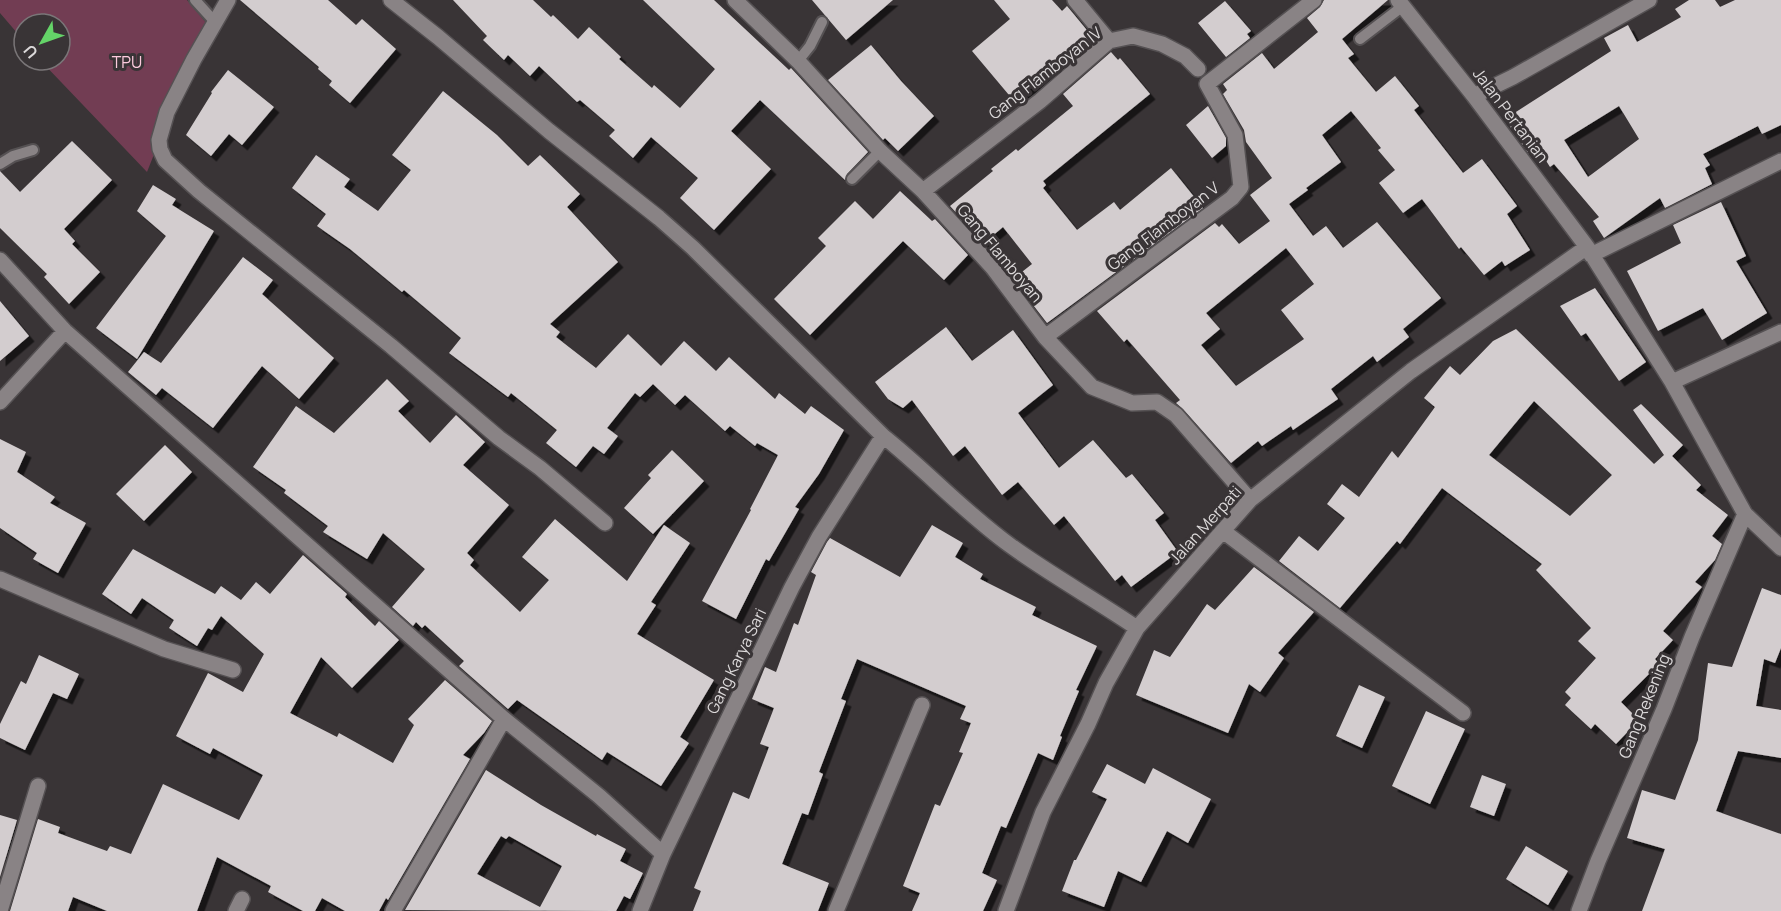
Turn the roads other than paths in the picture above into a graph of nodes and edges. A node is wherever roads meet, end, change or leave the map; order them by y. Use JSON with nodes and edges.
{"nodes":[{"id":1,"x":195,"y":0,"type":"edge"},
{"id":2,"x":228,"y":0,"type":"edge"},
{"id":3,"x":391,"y":0,"type":"edge"},
{"id":4,"x":735,"y":0,"type":"edge"},
{"id":5,"x":1075,"y":0,"type":"edge"},
{"id":6,"x":1314,"y":0,"type":"edge"},
{"id":7,"x":1649,"y":0,"type":"edge"},
{"id":8,"x":1400,"y":3,"type":"edge"},
{"id":9,"x":215,"y":22,"type":"junction"},
{"id":10,"x":822,"y":22,"type":"dead end"},
{"id":11,"x":1360,"y":39,"type":"dead end"},
{"id":12,"x":1110,"y":41,"type":"junction"},
{"id":13,"x":798,"y":61,"type":"junction"},
{"id":14,"x":1198,"y":69,"type":"dead end"},
{"id":15,"x":1474,"y":96,"type":"junction"},
{"id":16,"x":33,"y":150,"type":"dead end"},
{"id":17,"x":880,"y":151,"type":"junction"},
{"id":18,"x":1781,"y":161,"type":"edge"},
{"id":19,"x":0,"y":164,"type":"edge"},
{"id":20,"x":852,"y":179,"type":"dead end"},
{"id":21,"x":923,"y":191,"type":"junction"},
{"id":22,"x":1589,"y":251,"type":"junction"},
{"id":23,"x":0,"y":260,"type":"edge"},
{"id":24,"x":65,"y":331,"type":"junction"},
{"id":25,"x":1781,"y":332,"type":"edge"},
{"id":26,"x":1045,"y":337,"type":"junction"},
{"id":27,"x":1672,"y":382,"type":"junction"},
{"id":28,"x":0,"y":402,"type":"edge"},
{"id":29,"x":883,"y":436,"type":"junction"},
{"id":30,"x":1250,"y":500,"type":"junction"},
{"id":31,"x":1745,"y":514,"type":"junction"},
{"id":32,"x":605,"y":523,"type":"dead end"},
{"id":33,"x":1223,"y":531,"type":"junction"},
{"id":34,"x":1781,"y":548,"type":"edge"},
{"id":35,"x":0,"y":579,"type":"edge"},
{"id":36,"x":1137,"y":628,"type":"junction"},
{"id":37,"x":233,"y":670,"type":"dead end"},
{"id":38,"x":922,"y":705,"type":"dead end"},
{"id":39,"x":1463,"y":713,"type":"dead end"},
{"id":40,"x":504,"y":719,"type":"junction"},
{"id":41,"x":38,"y":786,"type":"dead end"},
{"id":42,"x":663,"y":854,"type":"junction"},
{"id":43,"x":0,"y":911,"type":"edge"},
{"id":44,"x":393,"y":911,"type":"edge"},
{"id":45,"x":640,"y":911,"type":"edge"},
{"id":46,"x":836,"y":911,"type":"edge"},
{"id":47,"x":1006,"y":911,"type":"edge"},
{"id":48,"x":1579,"y":911,"type":"edge"}],
"edges":[{"from":1,"to":9,"type":"lane"},
{"from":2,"to":9,"type":"street"},
{"from":3,"to":29,"type":"street"},
{"from":4,"to":13,"type":"street","name":"Gang Flamboyan"},
{"from":5,"to":12,"type":"street"},
{"from":6,"to":26,"type":"street","name":"Gang Flamboyan V"},
{"from":7,"to":15,"type":"street"},
{"from":8,"to":11,"type":"lane"},
{"from":8,"to":15,"type":"street","name":"Jalan Pertanian"},
{"from":9,"to":32,"type":"street"},
{"from":10,"to":13,"type":"lane"},
{"from":12,"to":14,"type":"street","name":"Gang Flamboyan IV"},
{"from":12,"to":21,"type":"street","name":"Gang Flamboyan IV"},
{"from":13,"to":17,"type":"street","name":"Gang Flamboyan"},
{"from":15,"to":22,"type":"street","name":"Jalan Pertanian"},
{"from":16,"to":19,"type":"lane"},
{"from":17,"to":20,"type":"lane"},
{"from":17,"to":21,"type":"street","name":"Gang Flamboyan"},
{"from":18,"to":22,"type":"street","name":"Jalan Merpati"},
{"from":21,"to":26,"type":"street","name":"Gang Flamboyan"},
{"from":22,"to":27,"type":"street","name":"Jalan Pertanian"},
{"from":22,"to":30,"type":"street","name":"Jalan Merpati"},
{"from":23,"to":24,"type":"street"},
{"from":24,"to":28,"type":"street"},
{"from":24,"to":40,"type":"street"},
{"from":25,"to":27,"type":"street"},
{"from":26,"to":30,"type":"street","name":"Gang Flamboyan"},
{"from":27,"to":31,"type":"street","name":"Jalan Pertanian"},
{"from":29,"to":36,"type":"street"},
{"from":29,"to":42,"type":"street","name":"Gang Karya Sari"},
{"from":30,"to":33,"type":"street","name":"Jalan Merpati"},
{"from":31,"to":34,"type":"street","name":"Jalan Pertanian"},
{"from":31,"to":48,"type":"street","name":"Gang Rekening"},
{"from":33,"to":36,"type":"street","name":"Jalan Merpati"},
{"from":33,"to":39,"type":"street"},
{"from":35,"to":37,"type":"street"},
{"from":36,"to":47,"type":"street","name":"Jalan Merpati"},
{"from":38,"to":46,"type":"street"},
{"from":40,"to":42,"type":"street"},
{"from":40,"to":44,"type":"street"},
{"from":41,"to":43,"type":"street"},
{"from":42,"to":45,"type":"street","name":"Gang Karya Sari"}]}
